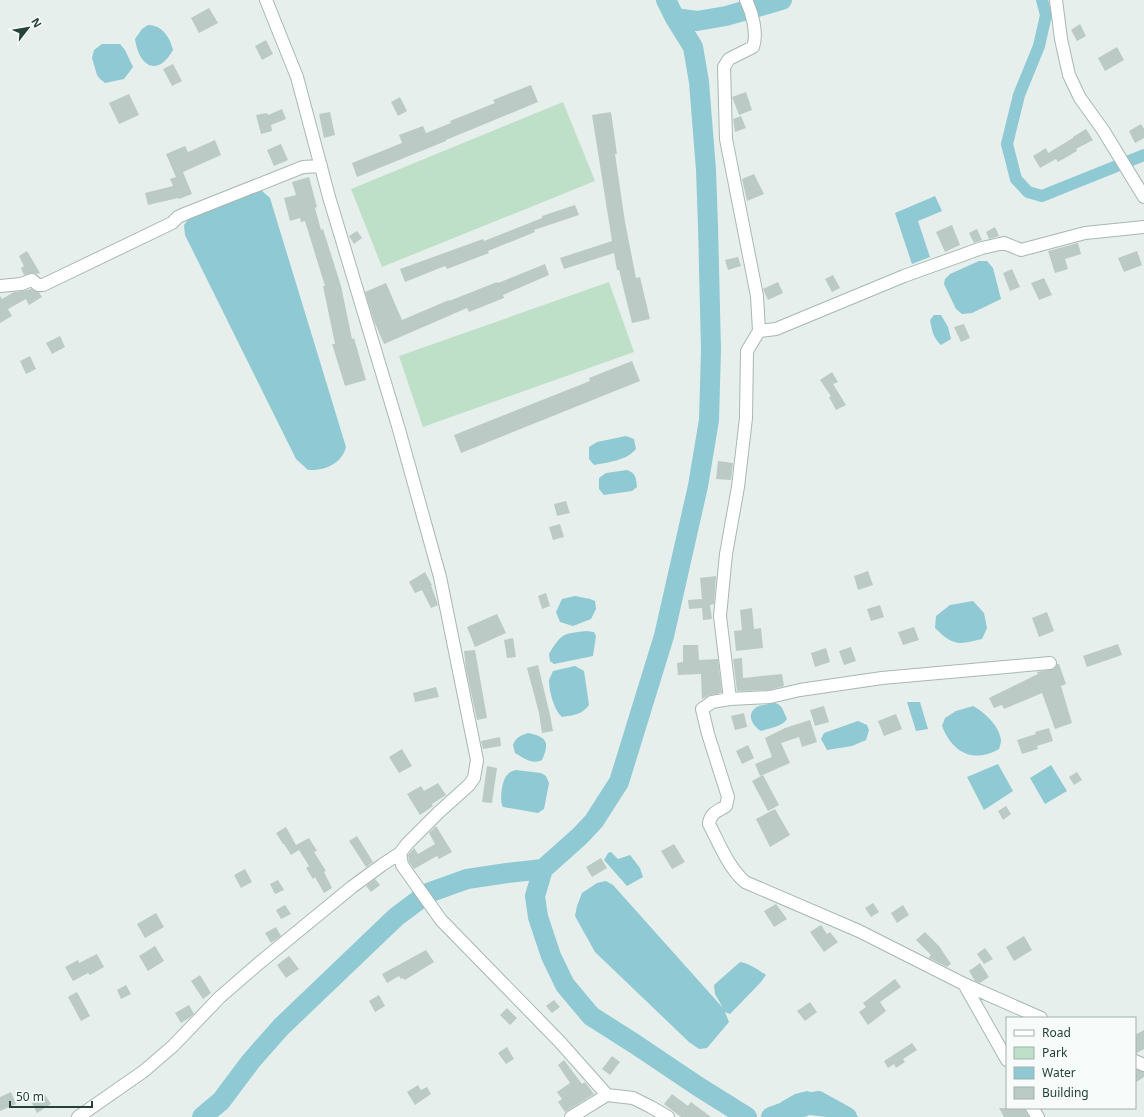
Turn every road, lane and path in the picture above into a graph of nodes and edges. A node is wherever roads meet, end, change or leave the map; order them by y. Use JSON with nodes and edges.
{"nodes":[{"id":1,"x":266,"y":0,"type":"edge"},
{"id":2,"x":1056,"y":0,"type":"edge"},
{"id":3,"x":746,"y":1,"type":"edge"},
{"id":4,"x":321,"y":166,"type":"junction"},
{"id":5,"x":1144,"y":197,"type":"edge"},
{"id":6,"x":1144,"y":226,"type":"edge"},
{"id":7,"x":0,"y":286,"type":"edge"},
{"id":8,"x":759,"y":332,"type":"junction"},
{"id":9,"x":1050,"y":663,"type":"dead end"},
{"id":10,"x":730,"y":699,"type":"junction"},
{"id":11,"x":400,"y":853,"type":"junction"},
{"id":12,"x":964,"y":984,"type":"junction"},
{"id":13,"x":1039,"y":1017,"type":"edge"},
{"id":14,"x":1006,"y":1058,"type":"edge"},
{"id":15,"x":607,"y":1095,"type":"junction"},
{"id":16,"x":78,"y":1117,"type":"edge"},
{"id":17,"x":571,"y":1117,"type":"edge"},
{"id":18,"x":668,"y":1117,"type":"edge"}],
"edges":[{"from":1,"to":4,"type":"street"},
{"from":2,"to":5,"type":"street"},
{"from":3,"to":8,"type":"street"},
{"from":4,"to":7,"type":"street"},
{"from":4,"to":11,"type":"street"},
{"from":6,"to":8,"type":"street"},
{"from":8,"to":10,"type":"street"},
{"from":9,"to":10,"type":"street"},
{"from":10,"to":12,"type":"street"},
{"from":11,"to":15,"type":"street"},
{"from":11,"to":16,"type":"street"},
{"from":12,"to":13,"type":"street"},
{"from":12,"to":14,"type":"street"},
{"from":15,"to":17,"type":"street"},
{"from":15,"to":18,"type":"street"}]}
